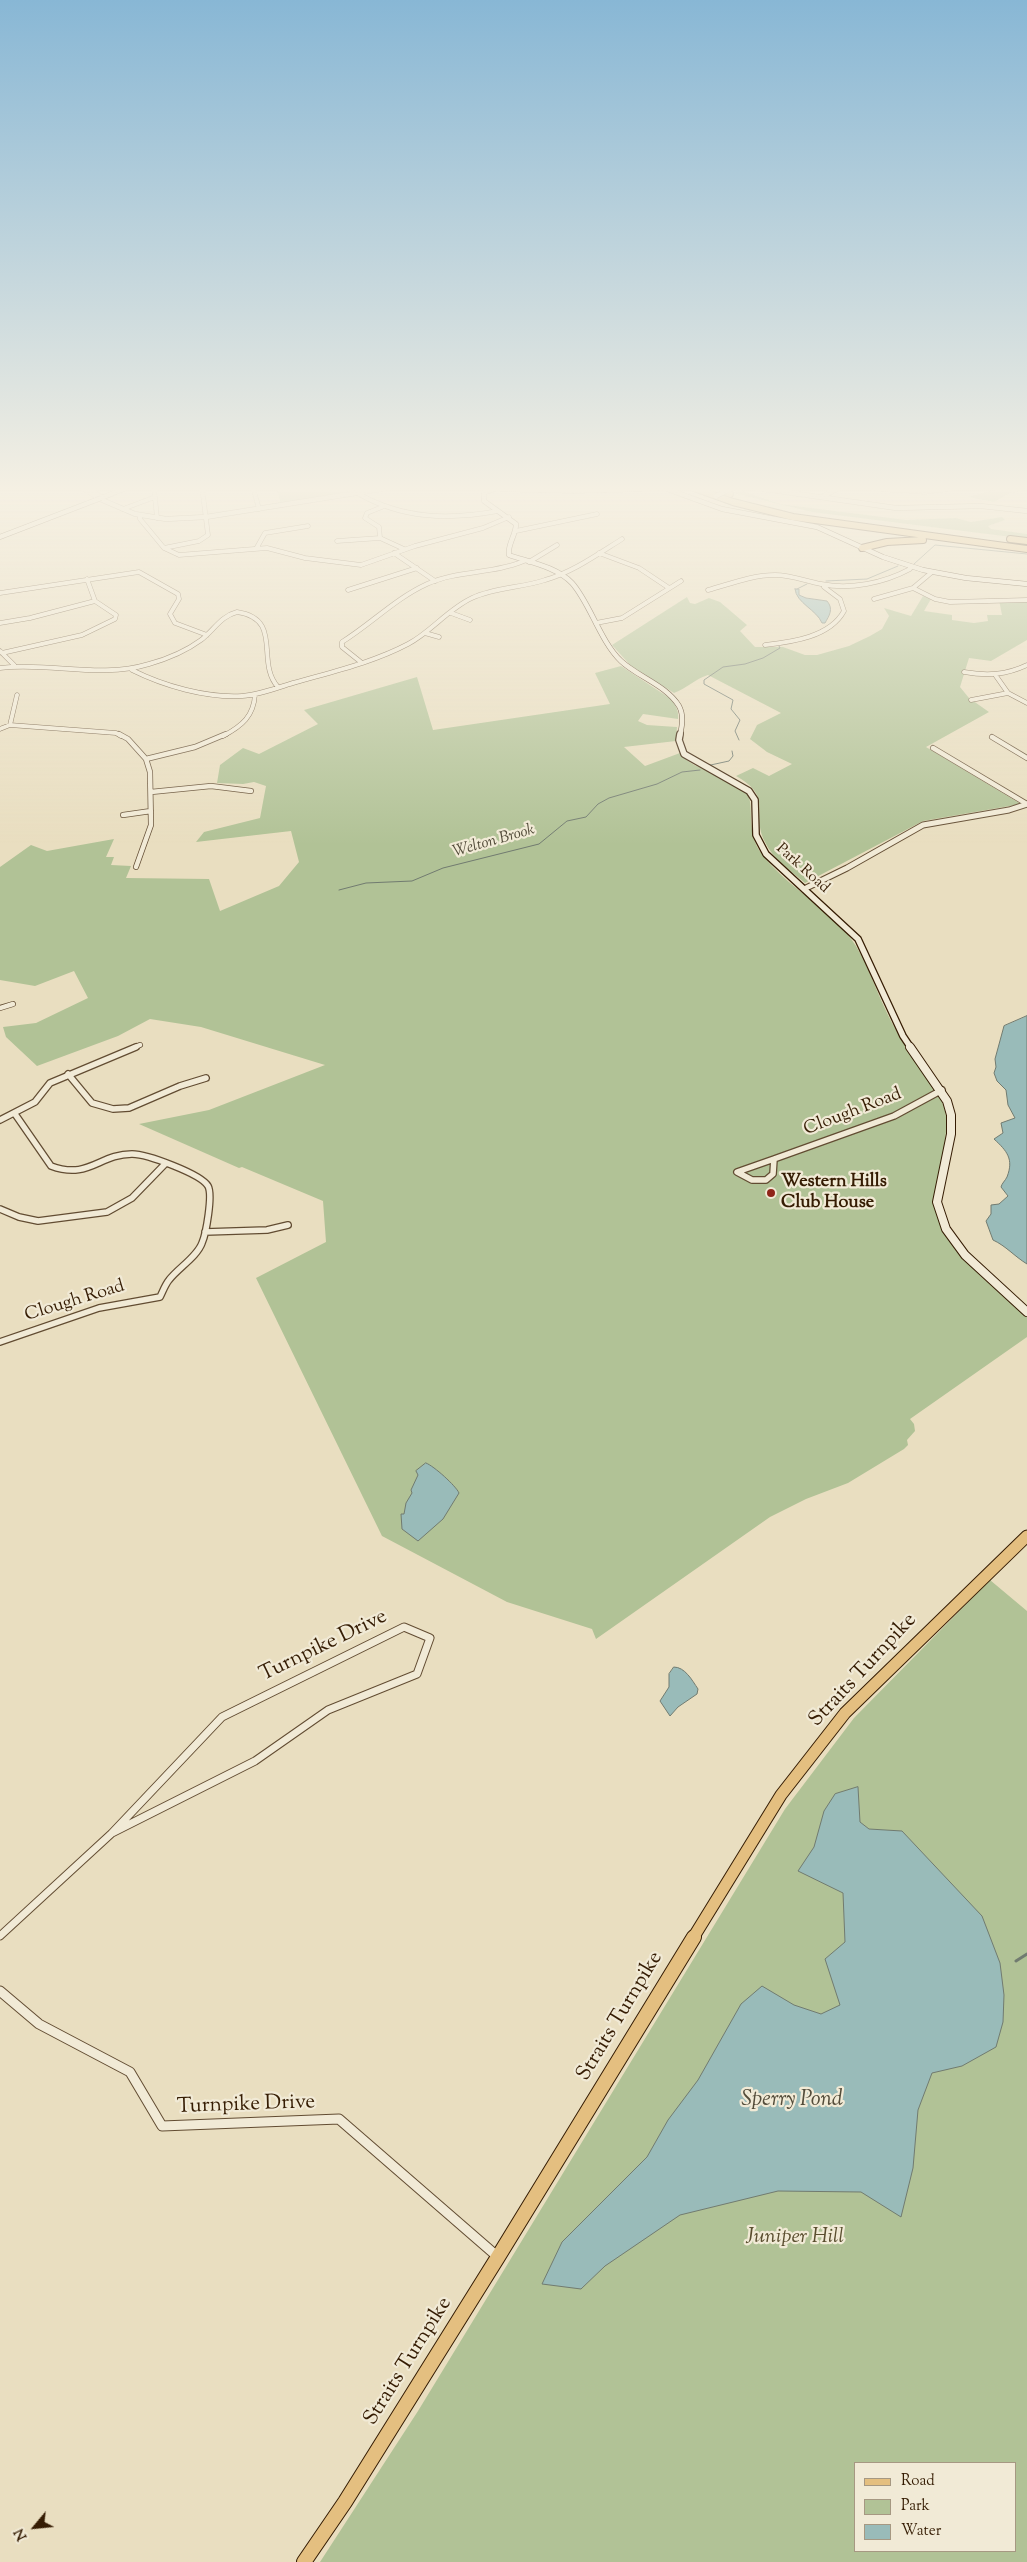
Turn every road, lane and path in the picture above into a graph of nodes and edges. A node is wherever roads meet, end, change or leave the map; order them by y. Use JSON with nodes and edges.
{"nodes":[{"id":1,"x":74,"y":607,"type":"edge"},
{"id":2,"x":103,"y":607,"type":"edge"},
{"id":3,"x":174,"y":607,"type":"edge"},
{"id":4,"x":391,"y":607,"type":"edge"},
{"id":5,"x":459,"y":607,"type":"edge"},
{"id":6,"x":586,"y":607,"type":"edge"},
{"id":7,"x":640,"y":607,"type":"edge"},
{"id":8,"x":843,"y":607,"type":"edge"},
{"id":9,"x":451,"y":613,"type":"junction"},
{"id":10,"x":470,"y":620,"type":"dead end"},
{"id":11,"x":0,"y":623,"type":"edge"},
{"id":12,"x":596,"y":624,"type":"junction"},
{"id":13,"x":425,"y":633,"type":"junction"},
{"id":14,"x":207,"y":635,"type":"junction"},
{"id":15,"x":439,"y":637,"type":"dead end"},
{"id":16,"x":765,"y":645,"type":"dead end"},
{"id":17,"x":1,"y":652,"type":"edge"},
{"id":18,"x":362,"y":662,"type":"junction"},
{"id":19,"x":14,"y":665,"type":"junction"},
{"id":20,"x":1027,"y":665,"type":"edge"},
{"id":21,"x":0,"y":668,"type":"edge"},
{"id":22,"x":132,"y":670,"type":"junction"},
{"id":23,"x":964,"y":672,"type":"dead end"},
{"id":24,"x":996,"y":676,"type":"junction"},
{"id":25,"x":278,"y":687,"type":"junction"},
{"id":26,"x":1008,"y":693,"type":"junction"},
{"id":27,"x":255,"y":694,"type":"junction"},
{"id":28,"x":17,"y":695,"type":"dead end"},
{"id":29,"x":971,"y":700,"type":"dead end"},
{"id":30,"x":1027,"y":703,"type":"edge"},
{"id":31,"x":10,"y":725,"type":"junction"},
{"id":32,"x":0,"y":729,"type":"edge"},
{"id":33,"x":992,"y":737,"type":"dead end"},
{"id":34,"x":933,"y":748,"type":"dead end"},
{"id":35,"x":146,"y":758,"type":"junction"},
{"id":36,"x":1027,"y":758,"type":"edge"},
{"id":37,"x":251,"y":791,"type":"dead end"},
{"id":38,"x":151,"y":792,"type":"junction"},
{"id":39,"x":1027,"y":804,"type":"edge"},
{"id":40,"x":150,"y":811,"type":"junction"},
{"id":41,"x":123,"y":814,"type":"dead end"},
{"id":42,"x":136,"y":867,"type":"dead end"},
{"id":43,"x":804,"y":889,"type":"junction"},
{"id":44,"x":13,"y":1004,"type":"dead end"},
{"id":45,"x":0,"y":1008,"type":"edge"},
{"id":46,"x":140,"y":1045,"type":"dead end"},
{"id":47,"x":68,"y":1074,"type":"junction"},
{"id":48,"x":206,"y":1078,"type":"dead end"},
{"id":49,"x":942,"y":1090,"type":"junction"},
{"id":50,"x":15,"y":1114,"type":"junction"},
{"id":51,"x":0,"y":1120,"type":"edge"},
{"id":52,"x":774,"y":1158,"type":"junction"},
{"id":53,"x":165,"y":1164,"type":"junction"},
{"id":54,"x":0,"y":1209,"type":"edge"},
{"id":55,"x":288,"y":1225,"type":"dead end"},
{"id":56,"x":205,"y":1232,"type":"junction"},
{"id":57,"x":1027,"y":1312,"type":"edge"},
{"id":58,"x":0,"y":1342,"type":"edge"},
{"id":59,"x":1027,"y":1536,"type":"edge"},
{"id":60,"x":112,"y":1833,"type":"junction"},
{"id":61,"x":0,"y":1936,"type":"edge"},
{"id":62,"x":0,"y":1991,"type":"edge"},
{"id":63,"x":498,"y":2257,"type":"junction"},
{"id":64,"x":304,"y":2562,"type":"edge"}],
"edges":[{"from":1,"to":11,"type":"street"},
{"from":2,"to":17,"type":"street"},
{"from":3,"to":14,"type":"street"},
{"from":4,"to":18,"type":"street"},
{"from":5,"to":9,"type":"street"},
{"from":6,"to":12,"type":"main road","name":"Park Road"},
{"from":7,"to":12,"type":"street"},
{"from":8,"to":16,"type":"street"},
{"from":9,"to":10,"type":"street"},
{"from":9,"to":13,"type":"street"},
{"from":12,"to":43,"type":"main road","name":"Park Road"},
{"from":13,"to":15,"type":"street"},
{"from":13,"to":18,"type":"street"},
{"from":14,"to":22,"type":"street"},
{"from":14,"to":25,"type":"street"},
{"from":17,"to":19,"type":"street"},
{"from":18,"to":25,"type":"street"},
{"from":19,"to":21,"type":"street"},
{"from":19,"to":22,"type":"street"},
{"from":20,"to":24,"type":"street"},
{"from":22,"to":27,"type":"street"},
{"from":23,"to":24,"type":"street"},
{"from":24,"to":26,"type":"street"},
{"from":25,"to":27,"type":"street"},
{"from":26,"to":29,"type":"street"},
{"from":26,"to":30,"type":"street"},
{"from":27,"to":35,"type":"street"},
{"from":28,"to":31,"type":"street"},
{"from":31,"to":32,"type":"street"},
{"from":31,"to":35,"type":"street"},
{"from":33,"to":36,"type":"street"},
{"from":34,"to":39,"type":"street"},
{"from":35,"to":38,"type":"street"},
{"from":37,"to":38,"type":"street"},
{"from":38,"to":40,"type":"street"},
{"from":39,"to":43,"type":"street"},
{"from":40,"to":41,"type":"street"},
{"from":40,"to":42,"type":"street"},
{"from":43,"to":49,"type":"main road","name":"Park Road"},
{"from":44,"to":45,"type":"street"},
{"from":46,"to":47,"type":"street"},
{"from":47,"to":48,"type":"street"},
{"from":47,"to":50,"type":"street"},
{"from":49,"to":52,"type":"street","name":"Clough Road"},
{"from":49,"to":57,"type":"main road","name":"Park Road"},
{"from":50,"to":51,"type":"street"},
{"from":50,"to":53,"type":"street"},
{"from":52,"to":52,"type":"street","name":"Clough Road"},
{"from":53,"to":54,"type":"street"},
{"from":53,"to":56,"type":"street"},
{"from":55,"to":56,"type":"street"},
{"from":56,"to":58,"type":"street","name":"Clough Road"},
{"from":59,"to":63,"type":"main road","name":"Straits Turnpike"},
{"from":60,"to":60,"type":"street","name":"Turnpike Drive"},
{"from":60,"to":61,"type":"street","name":"Turnpike Drive"},
{"from":62,"to":63,"type":"street","name":"Turnpike Drive"},
{"from":63,"to":64,"type":"main road","name":"Straits Turnpike"}]}
